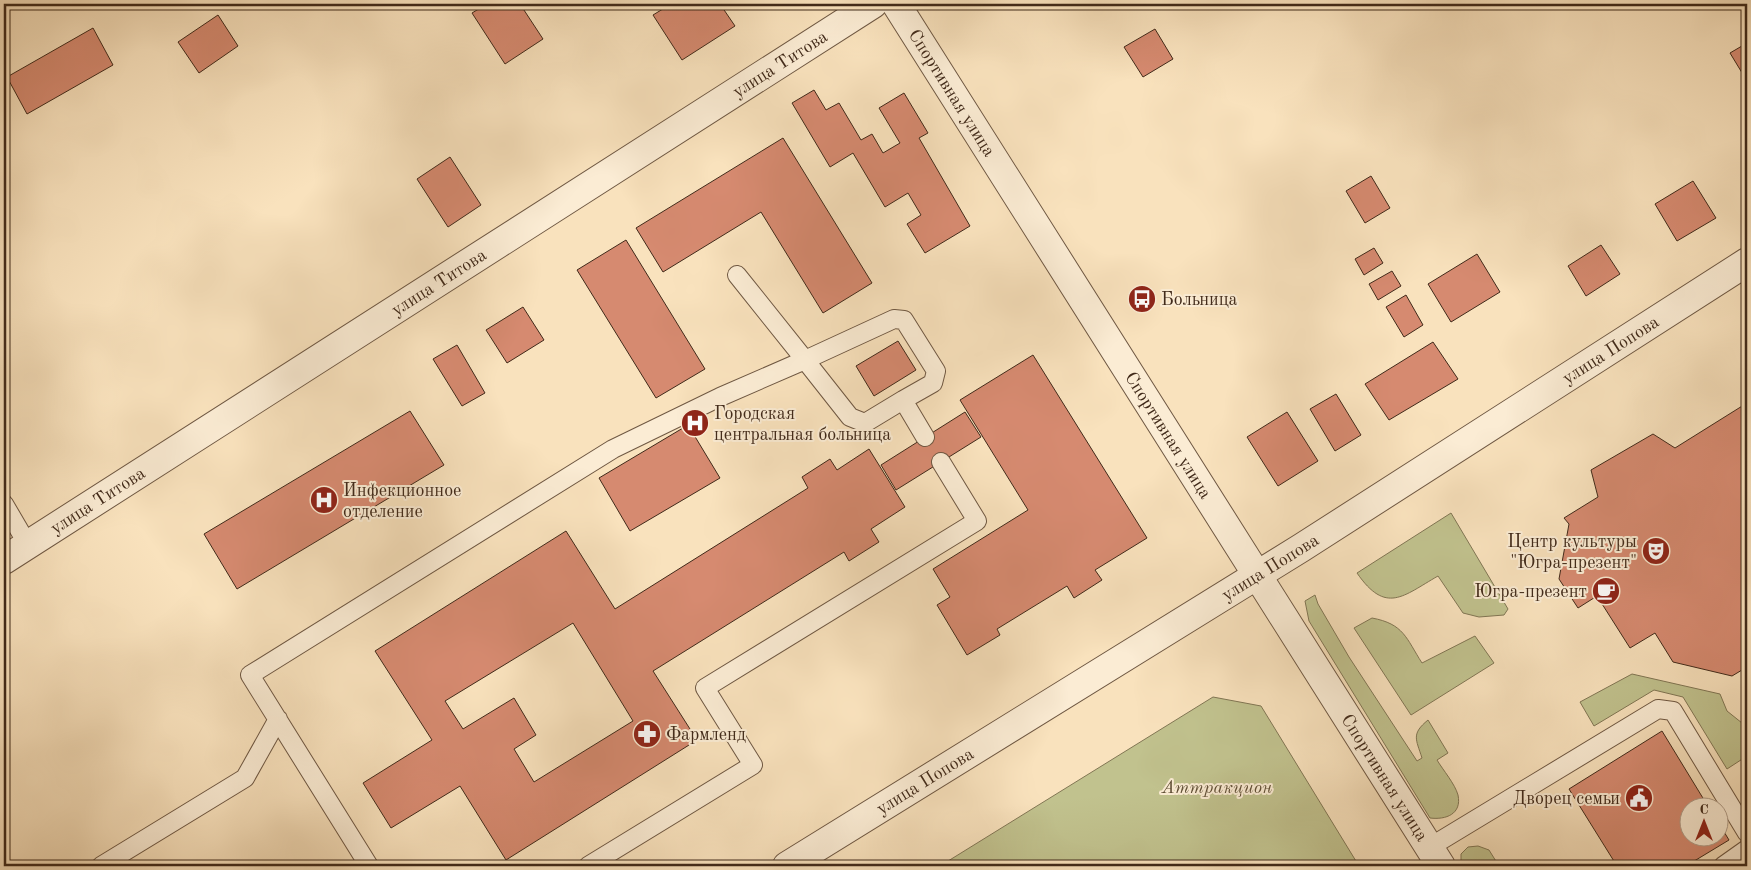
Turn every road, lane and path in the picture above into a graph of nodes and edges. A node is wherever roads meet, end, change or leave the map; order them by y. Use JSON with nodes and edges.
{"nodes":[{"id":1,"x":873,"y":4,"type":"edge"},
{"id":2,"x":896,"y":4,"type":"edge"},
{"id":3,"x":1747,"y":262,"type":"edge"},
{"id":4,"x":737,"y":275,"type":"dead end"},
{"id":5,"x":805,"y":360,"type":"junction"},
{"id":6,"x":903,"y":400,"type":"junction"},
{"id":7,"x":925,"y":437,"type":"dead end"},
{"id":8,"x":941,"y":462,"type":"dead end"},
{"id":9,"x":4,"y":504,"type":"edge"},
{"id":10,"x":28,"y":545,"type":"junction"},
{"id":11,"x":4,"y":560,"type":"edge"},
{"id":12,"x":1258,"y":574,"type":"junction"},
{"id":13,"x":278,"y":719,"type":"junction"},
{"id":14,"x":1747,"y":833,"type":"edge"},
{"id":15,"x":1747,"y":849,"type":"edge"},
{"id":16,"x":1436,"y":857,"type":"edge"},
{"id":17,"x":101,"y":866,"type":"edge"},
{"id":18,"x":369,"y":866,"type":"edge"},
{"id":19,"x":588,"y":866,"type":"edge"},
{"id":20,"x":787,"y":866,"type":"edge"},
{"id":21,"x":1723,"y":866,"type":"edge"}],
"edges":[{"from":1,"to":10,"type":"street","name":"улица Титова"},
{"from":2,"to":12,"type":"street","name":"Спортивная улица"},
{"from":3,"to":12,"type":"street","name":"улица Попова"},
{"from":4,"to":5,"type":"lane"},
{"from":5,"to":6,"type":"lane"},
{"from":5,"to":6,"type":"lane"},
{"from":5,"to":13,"type":"lane"},
{"from":6,"to":7,"type":"lane"},
{"from":8,"to":19,"type":"lane"},
{"from":9,"to":10,"type":"lane"},
{"from":10,"to":11,"type":"street","name":"улица Титова"},
{"from":12,"to":16,"type":"street","name":"Спортивная улица"},
{"from":12,"to":20,"type":"street","name":"улица Попова"},
{"from":13,"to":17,"type":"lane"},
{"from":13,"to":18,"type":"lane"},
{"from":14,"to":16,"type":"lane"},
{"from":15,"to":21,"type":"lane"}]}
